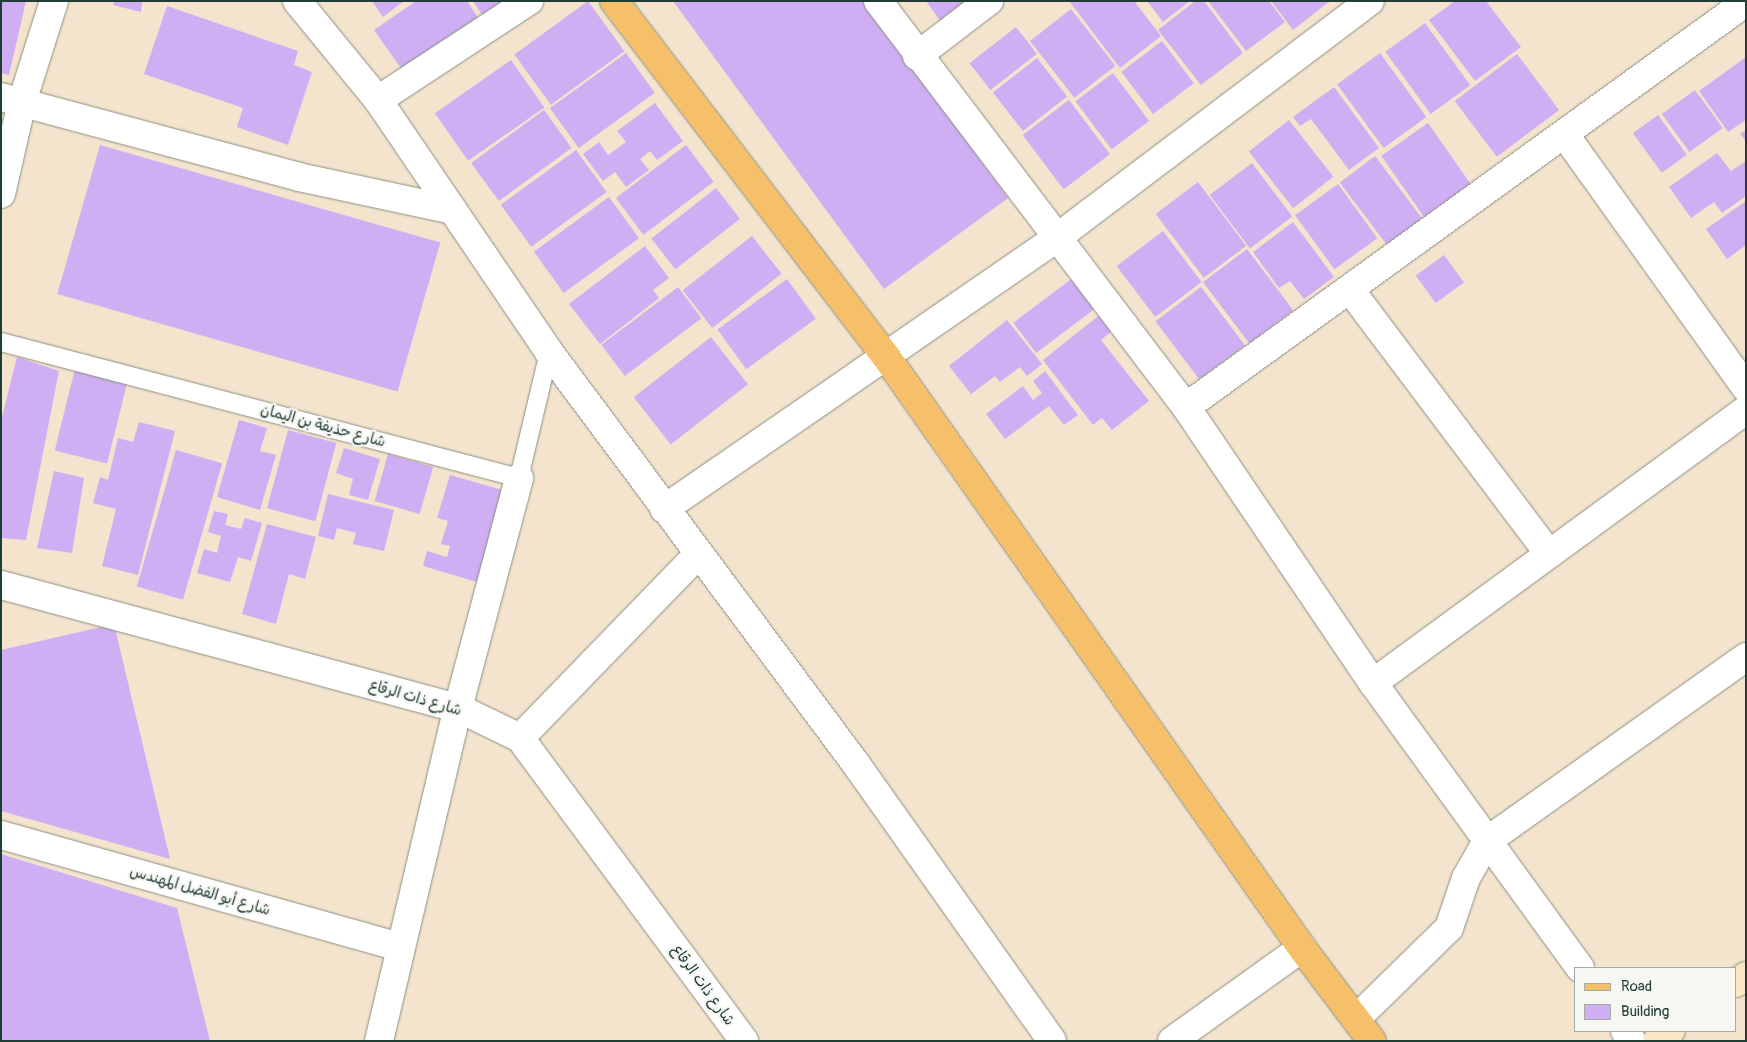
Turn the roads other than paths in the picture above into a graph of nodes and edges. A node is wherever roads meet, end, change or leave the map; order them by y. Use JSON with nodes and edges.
{"nodes":[{"id":1,"x":54,"y":1,"type":"edge"},
{"id":2,"x":297,"y":1,"type":"edge"},
{"id":3,"x":529,"y":1,"type":"edge"},
{"id":4,"x":614,"y":1,"type":"edge"},
{"id":5,"x":878,"y":1,"type":"edge"},
{"id":6,"x":989,"y":1,"type":"edge"},
{"id":7,"x":1370,"y":1,"type":"edge"},
{"id":8,"x":1745,"y":3,"type":"edge"},
{"id":9,"x":917,"y":56,"type":"junction"},
{"id":10,"x":12,"y":100,"type":"edge"},
{"id":11,"x":378,"y":100,"type":"junction"},
{"id":12,"x":1565,"y":135,"type":"junction"},
{"id":13,"x":1,"y":194,"type":"edge"},
{"id":14,"x":453,"y":210,"type":"junction"},
{"id":15,"x":1058,"y":237,"type":"junction"},
{"id":16,"x":1351,"y":291,"type":"junction"},
{"id":17,"x":1,"y":342,"type":"edge"},
{"id":18,"x":549,"y":352,"type":"junction"},
{"id":19,"x":885,"y":356,"type":"junction"},
{"id":20,"x":1746,"y":388,"type":"edge"},
{"id":21,"x":1186,"y":407,"type":"junction"},
{"id":22,"x":1746,"y":410,"type":"edge"},
{"id":23,"x":519,"y":478,"type":"junction"},
{"id":24,"x":664,"y":509,"type":"junction"},
{"id":25,"x":1548,"y":552,"type":"junction"},
{"id":26,"x":698,"y":554,"type":"junction"},
{"id":27,"x":1,"y":585,"type":"edge"},
{"id":28,"x":1746,"y":657,"type":"edge"},
{"id":29,"x":1373,"y":683,"type":"junction"},
{"id":30,"x":458,"y":708,"type":"junction"},
{"id":31,"x":520,"y":738,"type":"junction"},
{"id":32,"x":1,"y":835,"type":"edge"},
{"id":33,"x":1487,"y":841,"type":"junction"},
{"id":34,"x":399,"y":947,"type":"junction"},
{"id":35,"x":1302,"y":948,"type":"junction"},
{"id":36,"x":1579,"y":967,"type":"edge"},
{"id":37,"x":1356,"y":1019,"type":"junction"},
{"id":38,"x":1670,"y":1032,"type":"edge"},
{"id":39,"x":378,"y":1041,"type":"edge"},
{"id":40,"x":744,"y":1041,"type":"edge"},
{"id":41,"x":1052,"y":1041,"type":"edge"},
{"id":42,"x":1172,"y":1041,"type":"edge"},
{"id":43,"x":1372,"y":1041,"type":"edge"},
{"id":44,"x":1657,"y":1041,"type":"edge"}],
"edges":[{"from":1,"to":10,"type":"street"},
{"from":2,"to":11,"type":"street"},
{"from":3,"to":11,"type":"street"},
{"from":4,"to":19,"type":"main road"},
{"from":5,"to":9,"type":"street"},
{"from":6,"to":9,"type":"street"},
{"from":7,"to":15,"type":"street"},
{"from":8,"to":12,"type":"street"},
{"from":9,"to":15,"type":"street"},
{"from":10,"to":13,"type":"street"},
{"from":10,"to":14,"type":"street"},
{"from":11,"to":14,"type":"street"},
{"from":12,"to":16,"type":"street"},
{"from":12,"to":20,"type":"street"},
{"from":14,"to":18,"type":"street"},
{"from":15,"to":19,"type":"street"},
{"from":15,"to":21,"type":"street"},
{"from":16,"to":21,"type":"street"},
{"from":16,"to":25,"type":"street"},
{"from":17,"to":23,"type":"lane","name":"شارع حذيفة بن اليمان"},
{"from":18,"to":23,"type":"lane"},
{"from":18,"to":24,"type":"street"},
{"from":19,"to":24,"type":"street"},
{"from":19,"to":35,"type":"main road"},
{"from":21,"to":29,"type":"street"},
{"from":22,"to":25,"type":"street"},
{"from":23,"to":30,"type":"street"},
{"from":24,"to":26,"type":"street"},
{"from":25,"to":29,"type":"street"},
{"from":26,"to":31,"type":"street"},
{"from":26,"to":41,"type":"street"},
{"from":27,"to":30,"type":"street","name":"شارع ذات الرقاع"},
{"from":28,"to":33,"type":"street"},
{"from":29,"to":33,"type":"street"},
{"from":30,"to":31,"type":"street","name":"شارع ذات الرقاع"},
{"from":30,"to":34,"type":"street"},
{"from":31,"to":40,"type":"street","name":"شارع ذات الرقاع"},
{"from":32,"to":34,"type":"street","name":"شارع أبو الفضل المهندس"},
{"from":33,"to":36,"type":"street"},
{"from":33,"to":37,"type":"street"},
{"from":34,"to":39,"type":"street"},
{"from":35,"to":37,"type":"main road"},
{"from":35,"to":42,"type":"street"},
{"from":37,"to":43,"type":"main road"},
{"from":38,"to":44,"type":"street"}]}
